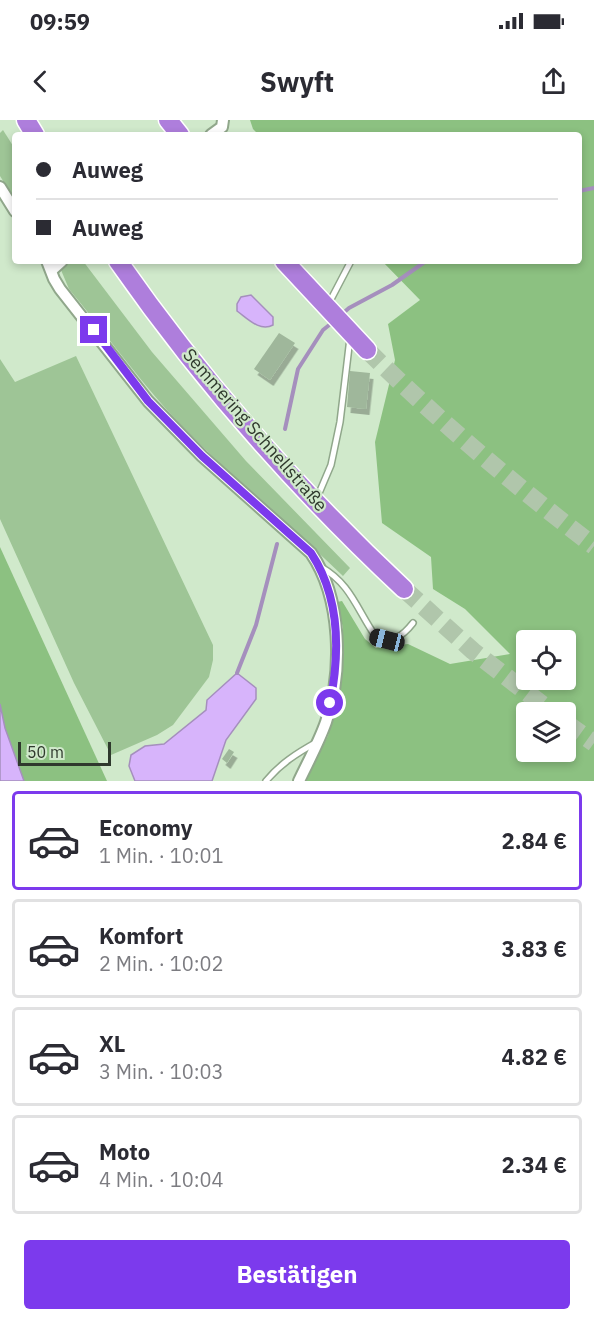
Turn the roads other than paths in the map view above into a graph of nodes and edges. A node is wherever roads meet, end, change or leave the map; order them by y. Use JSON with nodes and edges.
{"nodes":[{"id":1,"x":168,"y":120,"type":"edge"},
{"id":2,"x":223,"y":120,"type":"edge"},
{"id":3,"x":178,"y":132,"type":"edge"},
{"id":4,"x":215,"y":132,"type":"edge"},
{"id":5,"x":0,"y":188,"type":"edge"},
{"id":6,"x":12,"y":206,"type":"edge"},
{"id":7,"x":120,"y":264,"type":"edge"},
{"id":8,"x":287,"y":264,"type":"edge"},
{"id":9,"x":349,"y":264,"type":"edge"},
{"id":10,"x":49,"y":266,"type":"edge"},
{"id":11,"x":327,"y":307,"type":"junction"},
{"id":12,"x":350,"y":333,"type":"junction"},
{"id":13,"x":367,"y":350,"type":"tunnel mouth"},
{"id":14,"x":315,"y":502,"type":"junction"},
{"id":15,"x":320,"y":566,"type":"junction"},
{"id":16,"x":404,"y":589,"type":"tunnel mouth"},
{"id":17,"x":413,"y":622,"type":"dead end"},
{"id":18,"x":317,"y":742,"type":"junction"},
{"id":19,"x":266,"y":781,"type":"edge"},
{"id":20,"x":299,"y":781,"type":"edge"}],
"edges":[{"from":1,"to":3,"type":"highway"},
{"from":2,"to":4,"type":"street"},
{"from":5,"to":6,"type":"street"},
{"from":7,"to":14,"type":"highway","name":"Semmering Schnellstraße"},
{"from":8,"to":11,"type":"highway"},
{"from":9,"to":11,"type":"lane"},
{"from":10,"to":15,"type":"street"},
{"from":11,"to":12,"type":"highway"},
{"from":12,"to":13,"type":"highway"},
{"from":12,"to":14,"type":"lane"},
{"from":14,"to":16,"type":"highway","name":"Semmering Schnellstraße"},
{"from":15,"to":17,"type":"lane"},
{"from":15,"to":18,"type":"street"},
{"from":18,"to":19,"type":"lane"},
{"from":18,"to":20,"type":"street"}]}
